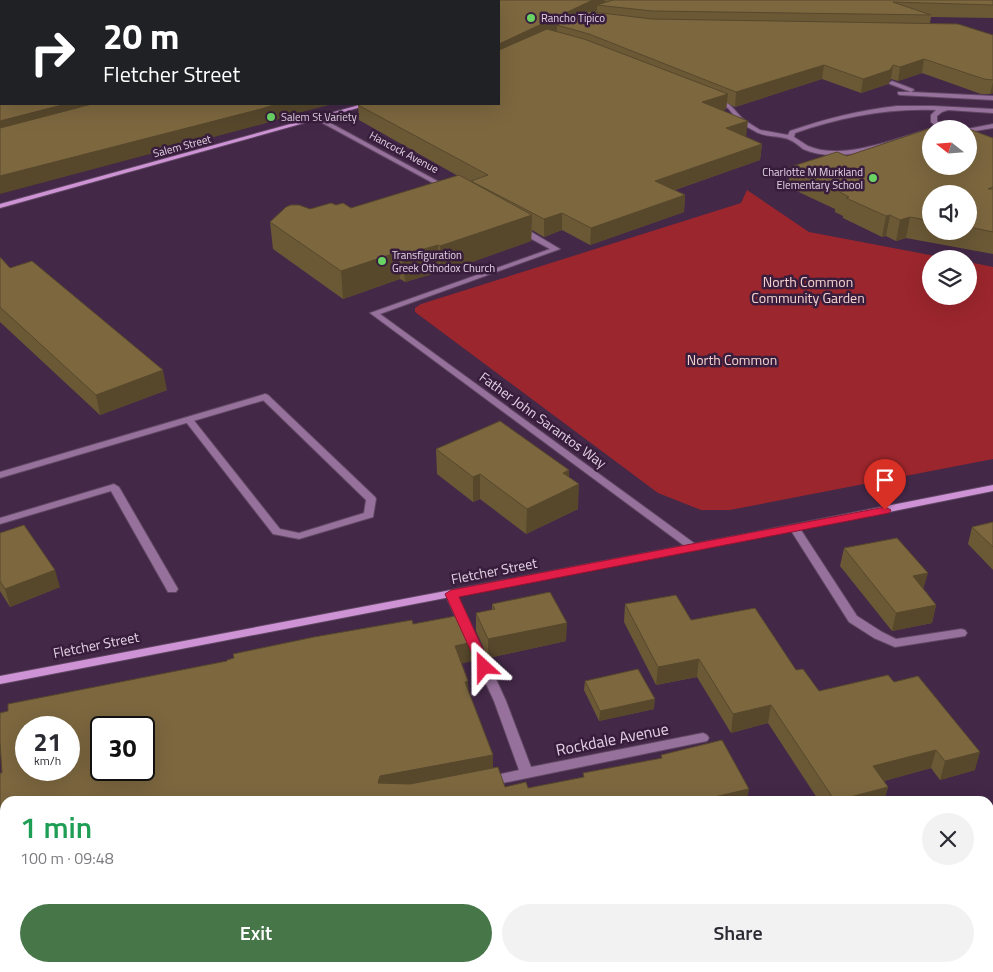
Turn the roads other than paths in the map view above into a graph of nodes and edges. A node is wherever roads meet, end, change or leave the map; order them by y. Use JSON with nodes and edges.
{"nodes":[{"id":1,"x":892,"y":83,"type":"edge"},
{"id":2,"x":900,"y":93,"type":"dead end"},
{"id":3,"x":924,"y":94,"type":"junction"},
{"id":4,"x":993,"y":98,"type":"edge"},
{"id":5,"x":712,"y":100,"type":"edge"},
{"id":6,"x":367,"y":105,"type":"edge"},
{"id":7,"x":949,"y":109,"type":"junction"},
{"id":8,"x":993,"y":111,"type":"edge"},
{"id":9,"x":319,"y":119,"type":"junction"},
{"id":10,"x":934,"y":120,"type":"edge"},
{"id":11,"x":993,"y":126,"type":"edge"},
{"id":12,"x":978,"y":128,"type":"edge"},
{"id":13,"x":922,"y":133,"type":"edge"},
{"id":14,"x":791,"y":138,"type":"junction"},
{"id":15,"x":454,"y":192,"type":"edge"},
{"id":16,"x":0,"y":206,"type":"edge"},
{"id":17,"x":514,"y":226,"type":"edge"},
{"id":18,"x":189,"y":420,"type":"junction"},
{"id":19,"x":0,"y":475,"type":"edge"},
{"id":20,"x":993,"y":488,"type":"edge"},
{"id":21,"x":0,"y":521,"type":"edge"},
{"id":22,"x":795,"y":529,"type":"junction"},
{"id":23,"x":694,"y":548,"type":"junction"},
{"id":24,"x":172,"y":589,"type":"dead end"},
{"id":25,"x":451,"y":594,"type":"junction"},
{"id":26,"x":962,"y":633,"type":"dead end"},
{"id":27,"x":0,"y":680,"type":"edge"},
{"id":28,"x":703,"y":738,"type":"dead end"},
{"id":29,"x":528,"y":774,"type":"junction"},
{"id":30,"x":471,"y":785,"type":"edge"}],
"edges":[{"from":1,"to":3,"type":"street"},
{"from":2,"to":3,"type":"street"},
{"from":3,"to":4,"type":"street"},
{"from":5,"to":14,"type":"street"},
{"from":6,"to":9,"type":"main road","name":"Salem Street"},
{"from":7,"to":8,"type":"street"},
{"from":7,"to":10,"type":"street"},
{"from":7,"to":14,"type":"street"},
{"from":9,"to":15,"type":"street","name":"Hancock Avenue"},
{"from":9,"to":16,"type":"main road","name":"Salem Street"},
{"from":11,"to":12,"type":"street"},
{"from":13,"to":14,"type":"street"},
{"from":17,"to":23,"type":"street","name":"Father John Sarantos Way"},
{"from":18,"to":18,"type":"street"},
{"from":18,"to":19,"type":"street"},
{"from":20,"to":22,"type":"main road","name":"Fletcher Street"},
{"from":21,"to":24,"type":"street"},
{"from":22,"to":23,"type":"main road","name":"Fletcher Street"},
{"from":22,"to":26,"type":"street"},
{"from":23,"to":25,"type":"main road","name":"Fletcher Street"},
{"from":25,"to":27,"type":"main road","name":"Fletcher Street"},
{"from":25,"to":29,"type":"street"},
{"from":28,"to":29,"type":"street","name":"Rockdale Avenue"},
{"from":29,"to":30,"type":"street","name":"Rockdale Avenue"}]}
